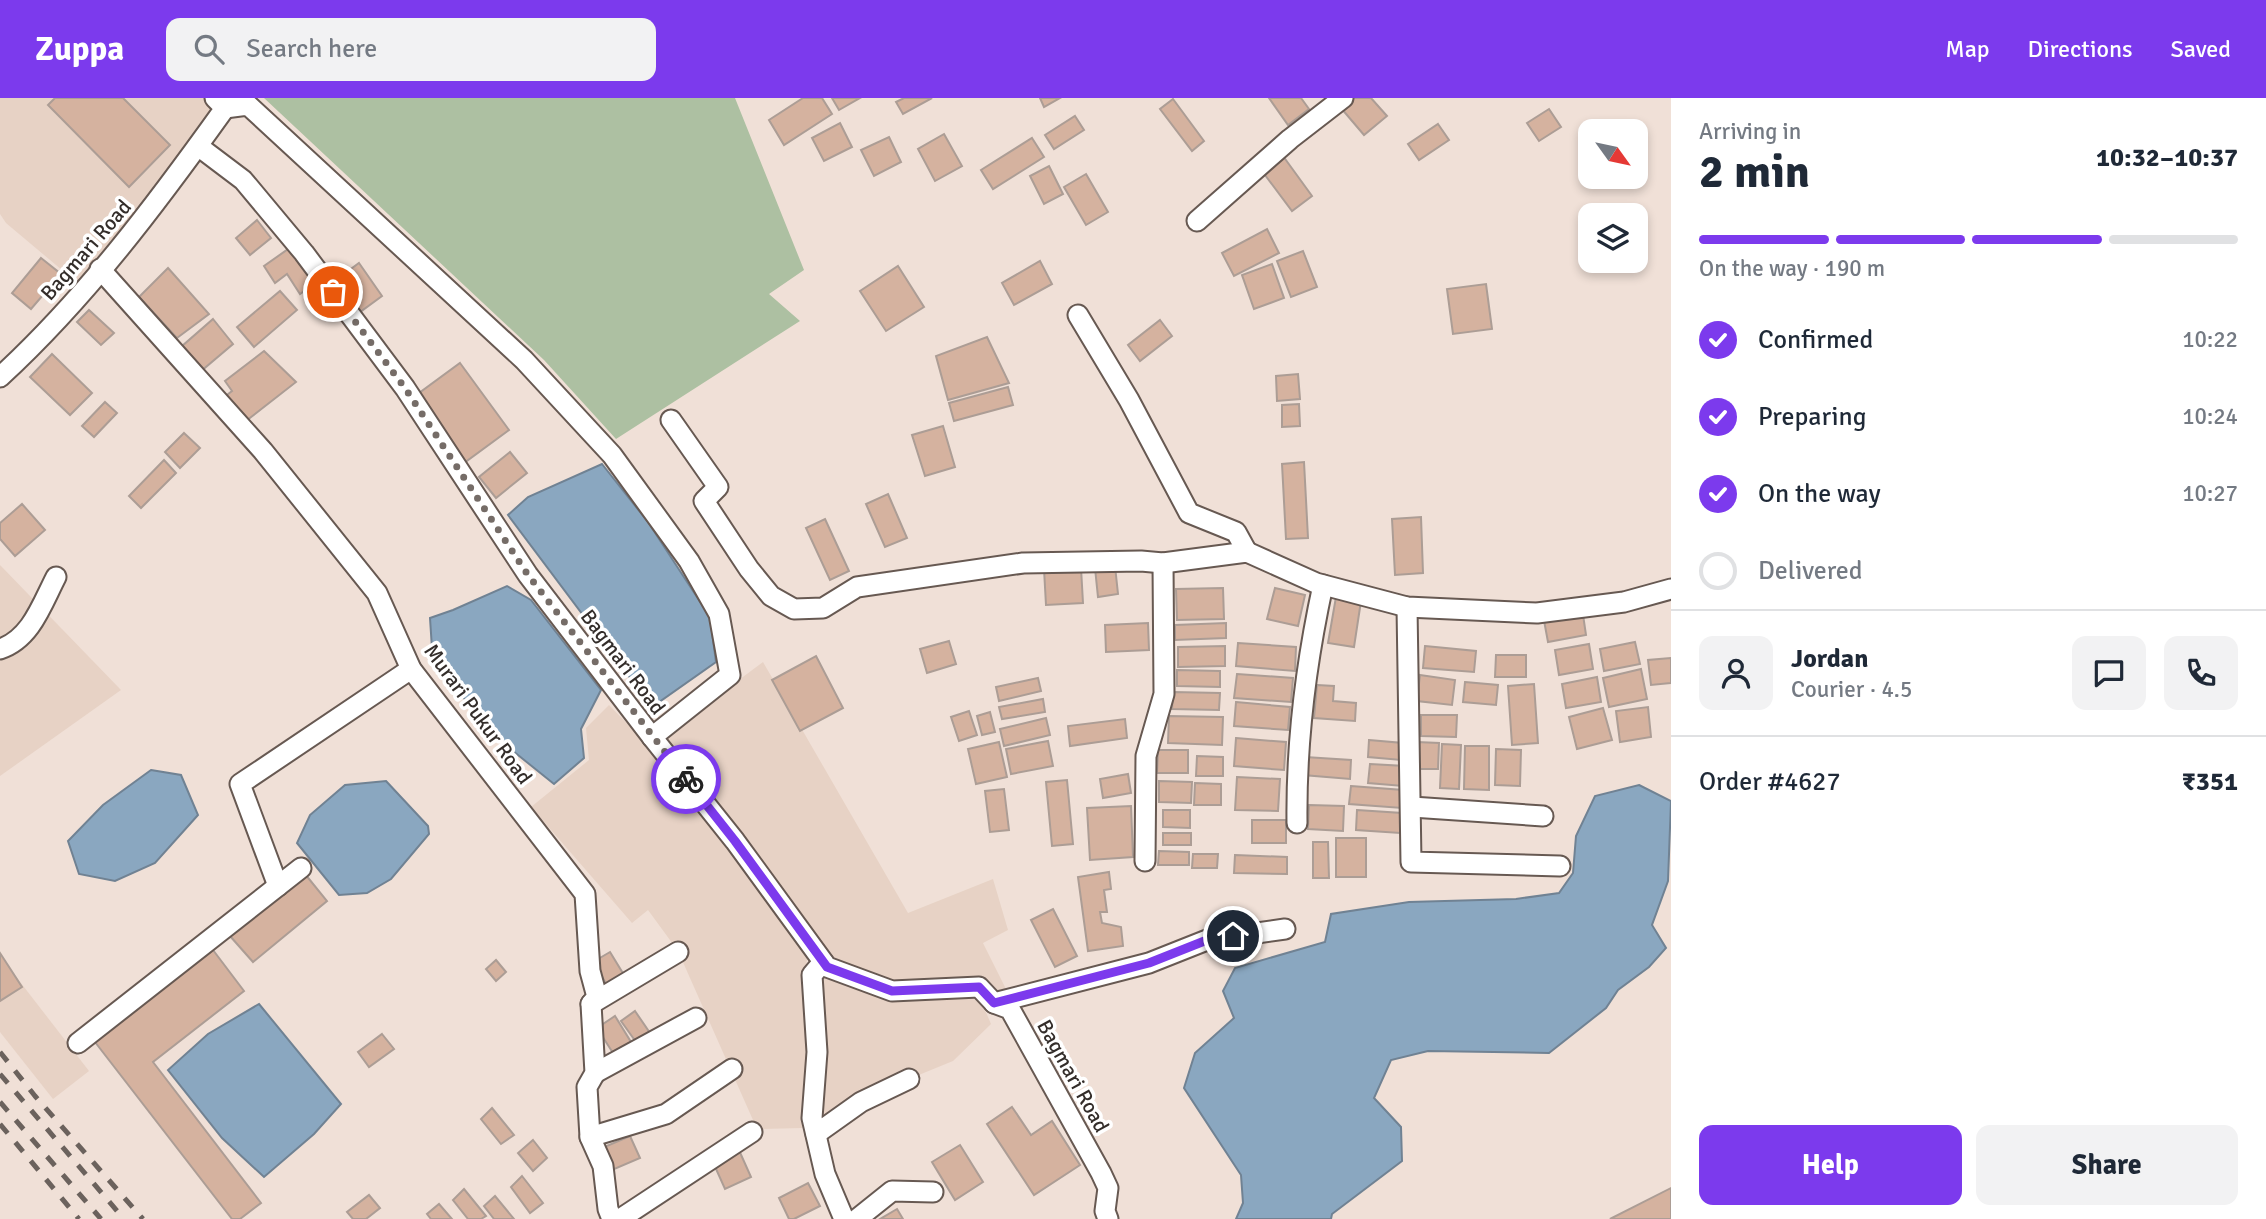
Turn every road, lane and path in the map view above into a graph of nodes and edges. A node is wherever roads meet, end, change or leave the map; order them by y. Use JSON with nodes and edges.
{"nodes":[{"id":1,"x":1343,"y":98,"type":"edge"},
{"id":2,"x":220,"y":103,"type":"edge"},
{"id":3,"x":198,"y":146,"type":"junction"},
{"id":4,"x":1198,"y":221,"type":"dead end"},
{"id":5,"x":100,"y":269,"type":"junction"},
{"id":6,"x":1078,"y":315,"type":"dead end"},
{"id":7,"x":0,"y":377,"type":"edge"},
{"id":8,"x":671,"y":420,"type":"dead end"},
{"id":9,"x":1247,"y":552,"type":"junction"},
{"id":10,"x":1163,"y":563,"type":"junction"},
{"id":11,"x":56,"y":578,"type":"dead end"},
{"id":12,"x":1323,"y":585,"type":"junction"},
{"id":13,"x":1671,"y":589,"type":"edge"},
{"id":14,"x":1407,"y":607,"type":"junction"},
{"id":15,"x":0,"y":649,"type":"edge"},
{"id":16,"x":411,"y":669,"type":"junction"},
{"id":17,"x":652,"y":737,"type":"junction"},
{"id":18,"x":1412,"y":807,"type":"junction"},
{"id":19,"x":1543,"y":816,"type":"dead end"},
{"id":20,"x":1297,"y":823,"type":"dead end"},
{"id":21,"x":1145,"y":861,"type":"dead end"},
{"id":22,"x":1560,"y":866,"type":"dead end"},
{"id":23,"x":301,"y":868,"type":"dead end"},
{"id":24,"x":278,"y":887,"type":"junction"},
{"id":25,"x":1285,"y":929,"type":"dead end"},
{"id":26,"x":678,"y":951,"type":"dead end"},
{"id":27,"x":824,"y":962,"type":"junction"},
{"id":28,"x":994,"y":1003,"type":"junction"},
{"id":29,"x":591,"y":1004,"type":"junction"},
{"id":30,"x":696,"y":1018,"type":"dead end"},
{"id":31,"x":78,"y":1043,"type":"dead end"},
{"id":32,"x":732,"y":1069,"type":"dead end"},
{"id":33,"x":595,"y":1073,"type":"junction"},
{"id":34,"x":909,"y":1079,"type":"dead end"},
{"id":35,"x":752,"y":1132,"type":"dead end"},
{"id":36,"x":816,"y":1134,"type":"junction"},
{"id":37,"x":590,"y":1137,"type":"junction"},
{"id":38,"x":933,"y":1192,"type":"dead end"},
{"id":39,"x":1101,"y":1216,"type":"edge"},
{"id":40,"x":612,"y":1219,"type":"edge"},
{"id":41,"x":621,"y":1219,"type":"edge"},
{"id":42,"x":844,"y":1219,"type":"edge"},
{"id":43,"x":857,"y":1219,"type":"edge"}],
"edges":[{"from":1,"to":4,"type":"street"},
{"from":2,"to":3,"type":"street","name":"Bagmari Road"},
{"from":2,"to":17,"type":"street"},
{"from":3,"to":5,"type":"street","name":"Bagmari Road"},
{"from":3,"to":17,"type":"street","name":"Bagmari Road"},
{"from":5,"to":7,"type":"street","name":"Bagmari Road"},
{"from":5,"to":16,"type":"street","name":"Murari Pukur Road"},
{"from":6,"to":9,"type":"street"},
{"from":8,"to":10,"type":"street"},
{"from":9,"to":10,"type":"street"},
{"from":9,"to":12,"type":"street"},
{"from":10,"to":21,"type":"street"},
{"from":11,"to":15,"type":"street"},
{"from":12,"to":14,"type":"street"},
{"from":12,"to":20,"type":"street"},
{"from":13,"to":14,"type":"street"},
{"from":14,"to":18,"type":"street"},
{"from":16,"to":24,"type":"street"},
{"from":16,"to":29,"type":"street","name":"Murari Pukur Road"},
{"from":17,"to":27,"type":"street","name":"Bagmari Road"},
{"from":18,"to":19,"type":"street"},
{"from":18,"to":22,"type":"street"},
{"from":23,"to":24,"type":"street"},
{"from":24,"to":31,"type":"street"},
{"from":25,"to":28,"type":"street"},
{"from":26,"to":29,"type":"street"},
{"from":27,"to":28,"type":"street","name":"Bagmari Road"},
{"from":27,"to":36,"type":"street"},
{"from":28,"to":39,"type":"street","name":"Bagmari Road"},
{"from":29,"to":33,"type":"street","name":"Murari Pukur Road"},
{"from":30,"to":33,"type":"street"},
{"from":32,"to":37,"type":"street"},
{"from":33,"to":37,"type":"street","name":"Murari Pukur Road"},
{"from":34,"to":36,"type":"street"},
{"from":35,"to":41,"type":"street"},
{"from":36,"to":42,"type":"street"},
{"from":37,"to":40,"type":"street","name":"Murari Pukur Road"},
{"from":38,"to":43,"type":"street"}]}
